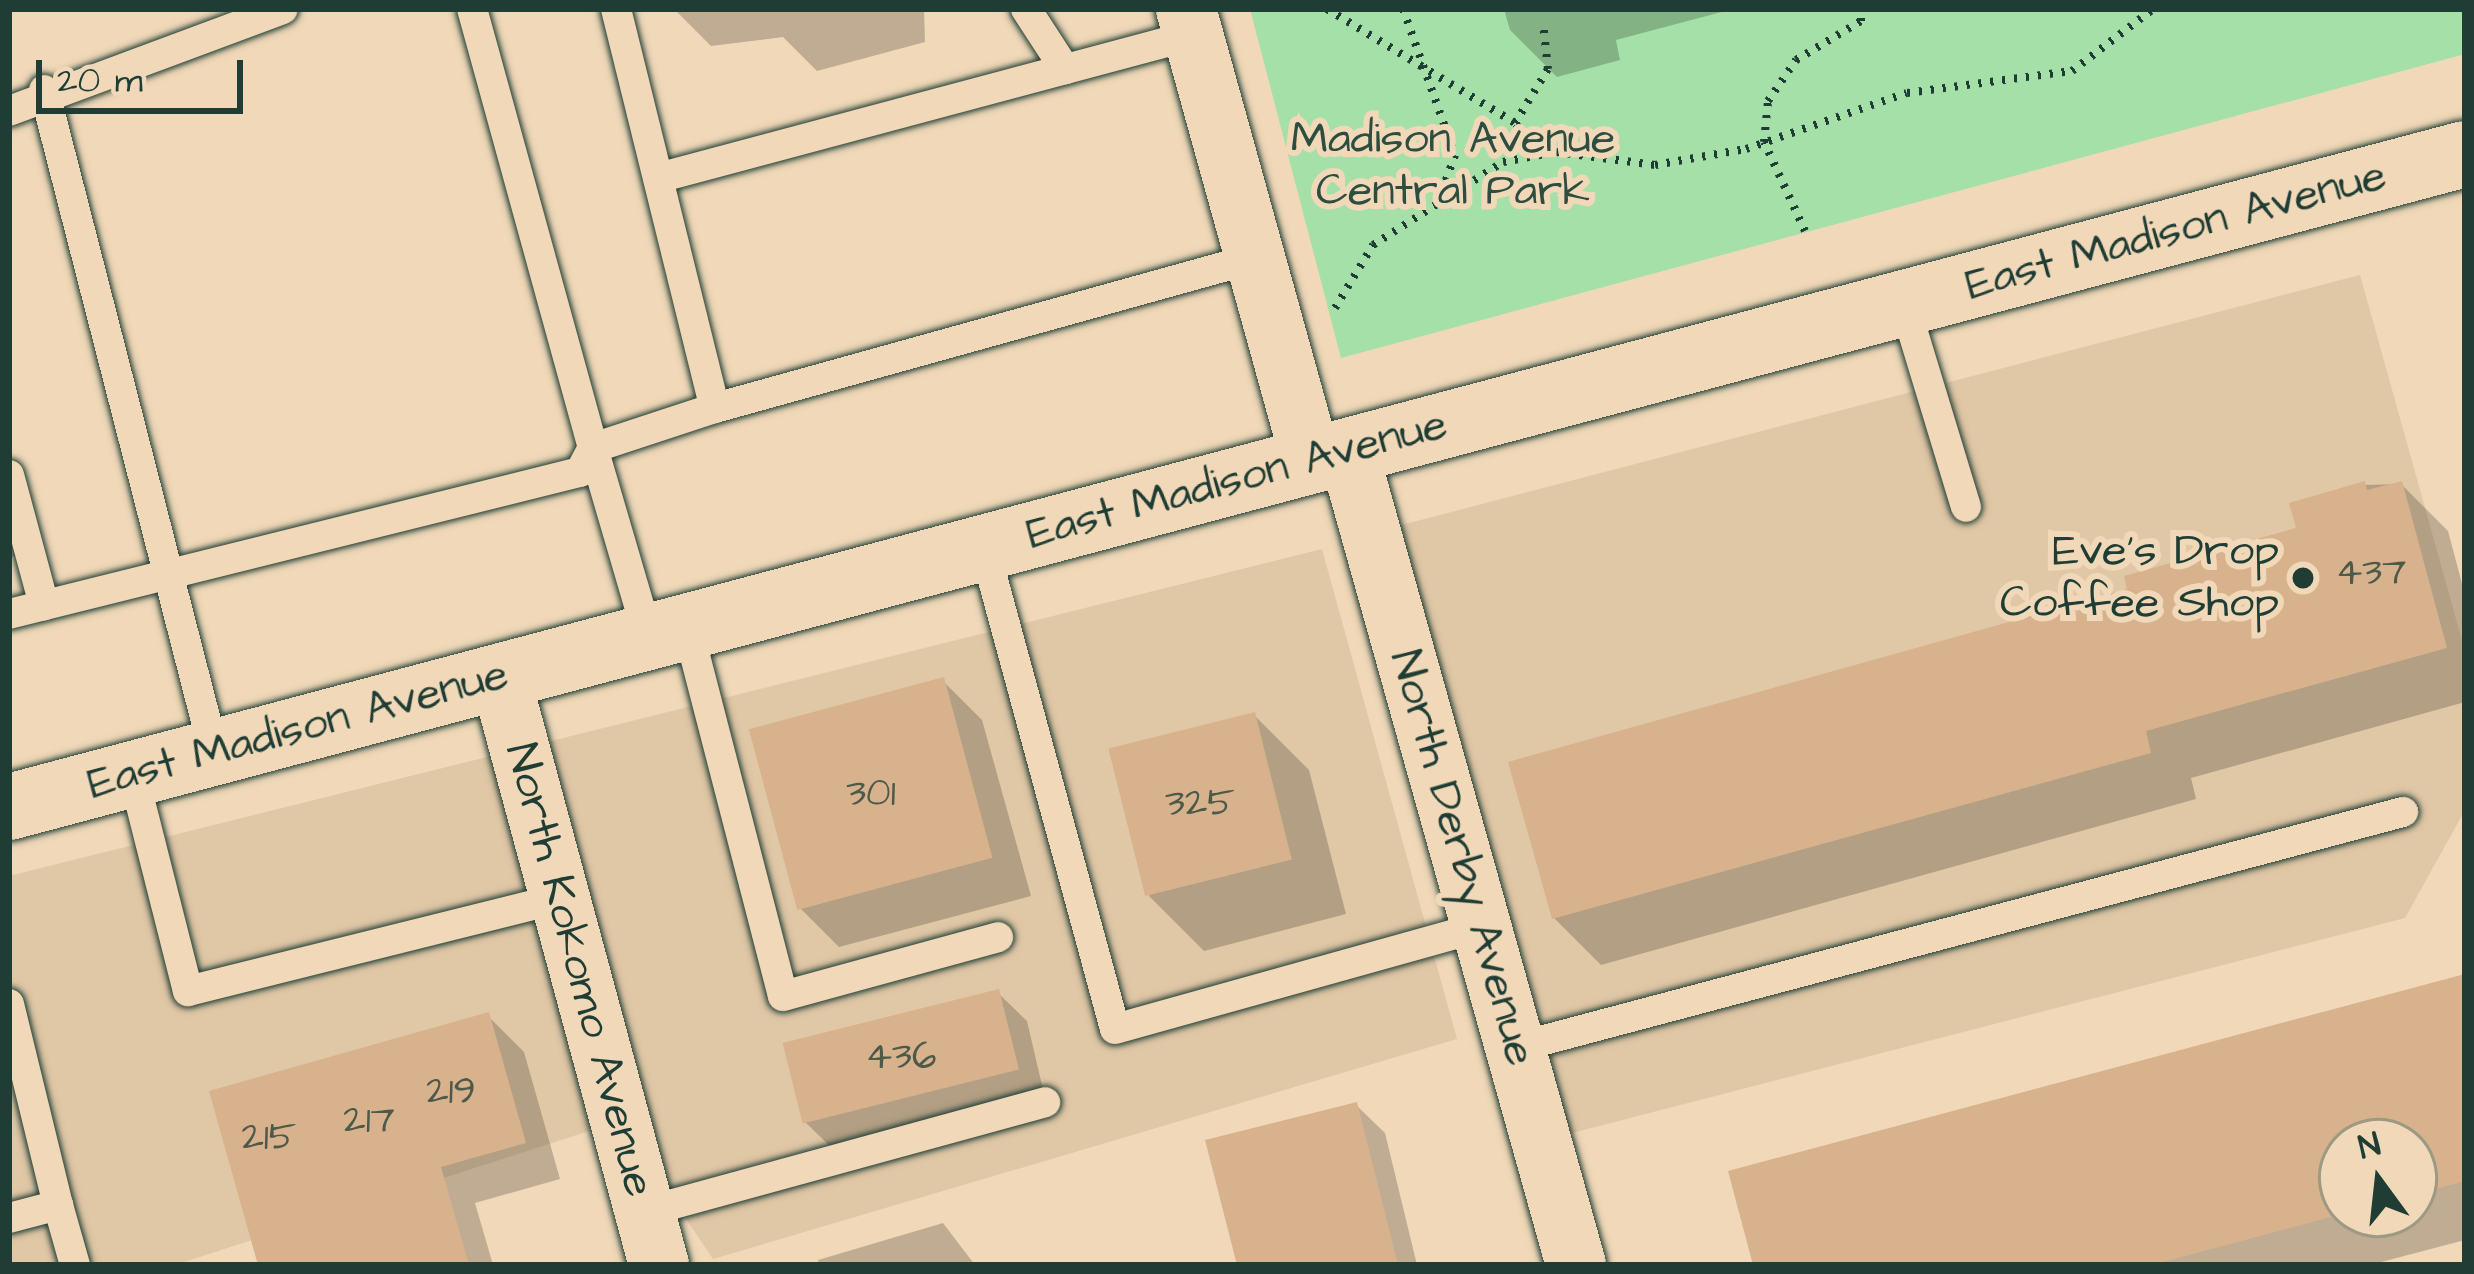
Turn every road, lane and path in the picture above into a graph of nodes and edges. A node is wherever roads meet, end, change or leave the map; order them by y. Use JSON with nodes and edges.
{"nodes":[{"id":1,"x":284,"y":9,"type":"edge"},
{"id":2,"x":472,"y":9,"type":"edge"},
{"id":3,"x":616,"y":9,"type":"edge"},
{"id":4,"x":1026,"y":9,"type":"edge"},
{"id":5,"x":1327,"y":9,"type":"edge"},
{"id":6,"x":1403,"y":9,"type":"edge"},
{"id":7,"x":1862,"y":9,"type":"edge"},
{"id":8,"x":2153,"y":9,"type":"edge"},
{"id":9,"x":1190,"y":22,"type":"edge"},
{"id":10,"x":1543,"y":22,"type":"dead end"},
{"id":11,"x":1064,"y":69,"type":"junction"},
{"id":12,"x":1431,"y":72,"type":"junction"},
{"id":13,"x":44,"y":90,"type":"junction"},
{"id":14,"x":9,"y":111,"type":"edge"},
{"id":15,"x":1515,"y":124,"type":"junction"},
{"id":16,"x":1765,"y":142,"type":"junction"},
{"id":17,"x":2465,"y":154,"type":"edge"},
{"id":18,"x":1540,"y":155,"type":"junction"},
{"id":19,"x":658,"y":178,"type":"junction"},
{"id":20,"x":1435,"y":212,"type":"junction"},
{"id":21,"x":1805,"y":231,"type":"dead end"},
{"id":22,"x":1255,"y":258,"type":"junction"},
{"id":23,"x":1904,"y":303,"type":"junction"},
{"id":24,"x":1319,"y":328,"type":"dead end"},
{"id":25,"x":715,"y":408,"type":"junction"},
{"id":26,"x":593,"y":448,"type":"junction"},
{"id":27,"x":1330,"y":456,"type":"junction"},
{"id":28,"x":9,"y":475,"type":"edge"},
{"id":29,"x":1966,"y":506,"type":"dead end"},
{"id":30,"x":984,"y":547,"type":"junction"},
{"id":31,"x":168,"y":574,"type":"junction"},
{"id":32,"x":44,"y":605,"type":"junction"},
{"id":33,"x":9,"y":614,"type":"edge"},
{"id":34,"x":668,"y":630,"type":"junction"},
{"id":35,"x":500,"y":676,"type":"junction"},
{"id":36,"x":214,"y":752,"type":"junction"},
{"id":37,"x":133,"y":774,"type":"junction"},
{"id":38,"x":9,"y":807,"type":"edge"},
{"id":39,"x":2403,"y":812,"type":"dead end"},
{"id":40,"x":560,"y":898,"type":"junction"},
{"id":41,"x":1481,"y":927,"type":"junction"},
{"id":42,"x":998,"y":937,"type":"dead end"},
{"id":43,"x":9,"y":1004,"type":"edge"},
{"id":44,"x":1514,"y":1048,"type":"junction"},
{"id":45,"x":1045,"y":1102,"type":"dead end"},
{"id":46,"x":58,"y":1204,"type":"junction"},
{"id":47,"x":9,"y":1217,"type":"edge"},
{"id":48,"x":652,"y":1238,"type":"edge"},
{"id":49,"x":75,"y":1265,"type":"edge"},
{"id":50,"x":1576,"y":1265,"type":"edge"}],
"edges":[{"from":1,"to":13,"type":"lane"},
{"from":2,"to":26,"type":"lane"},
{"from":3,"to":19,"type":"lane"},
{"from":4,"to":11,"type":"lane"},
{"from":5,"to":12,"type":"path"},
{"from":6,"to":12,"type":"path"},
{"from":7,"to":16,"type":"path"},
{"from":8,"to":16,"type":"path"},
{"from":9,"to":11,"type":"lane"},
{"from":9,"to":22,"type":"street","name":"North Derby Avenue"},
{"from":10,"to":15,"type":"path"},
{"from":11,"to":19,"type":"lane"},
{"from":12,"to":15,"type":"path"},
{"from":12,"to":20,"type":"path"},
{"from":13,"to":14,"type":"lane"},
{"from":13,"to":31,"type":"lane"},
{"from":15,"to":18,"type":"path"},
{"from":16,"to":18,"type":"path"},
{"from":16,"to":21,"type":"path"},
{"from":17,"to":23,"type":"main road","name":"East Madison Avenue"},
{"from":18,"to":20,"type":"path"},
{"from":19,"to":25,"type":"lane"},
{"from":20,"to":24,"type":"path"},
{"from":22,"to":25,"type":"lane"},
{"from":22,"to":27,"type":"street","name":"North Derby Avenue"},
{"from":23,"to":27,"type":"main road","name":"East Madison Avenue"},
{"from":23,"to":29,"type":"lane"},
{"from":25,"to":26,"type":"lane"},
{"from":26,"to":31,"type":"lane"},
{"from":26,"to":34,"type":"lane"},
{"from":27,"to":30,"type":"main road","name":"East Madison Avenue"},
{"from":27,"to":41,"type":"street","name":"North Derby Avenue"},
{"from":28,"to":32,"type":"lane"},
{"from":30,"to":34,"type":"main road","name":"East Madison Avenue"},
{"from":30,"to":41,"type":"lane"},
{"from":31,"to":32,"type":"lane"},
{"from":31,"to":36,"type":"lane"},
{"from":32,"to":33,"type":"lane"},
{"from":34,"to":35,"type":"main road","name":"East Madison Avenue"},
{"from":34,"to":42,"type":"lane"},
{"from":35,"to":36,"type":"main road","name":"East Madison Avenue"},
{"from":35,"to":40,"type":"street","name":"North Kokomo Avenue"},
{"from":36,"to":37,"type":"main road","name":"East Madison Avenue"},
{"from":37,"to":38,"type":"main road","name":"East Madison Avenue"},
{"from":37,"to":40,"type":"lane"},
{"from":39,"to":44,"type":"lane"},
{"from":40,"to":48,"type":"street","name":"North Kokomo Avenue"},
{"from":41,"to":44,"type":"street","name":"North Derby Avenue"},
{"from":43,"to":46,"type":"lane"},
{"from":44,"to":50,"type":"street","name":"North Derby Avenue"},
{"from":45,"to":48,"type":"lane"},
{"from":46,"to":47,"type":"lane"},
{"from":46,"to":49,"type":"lane"}]}
